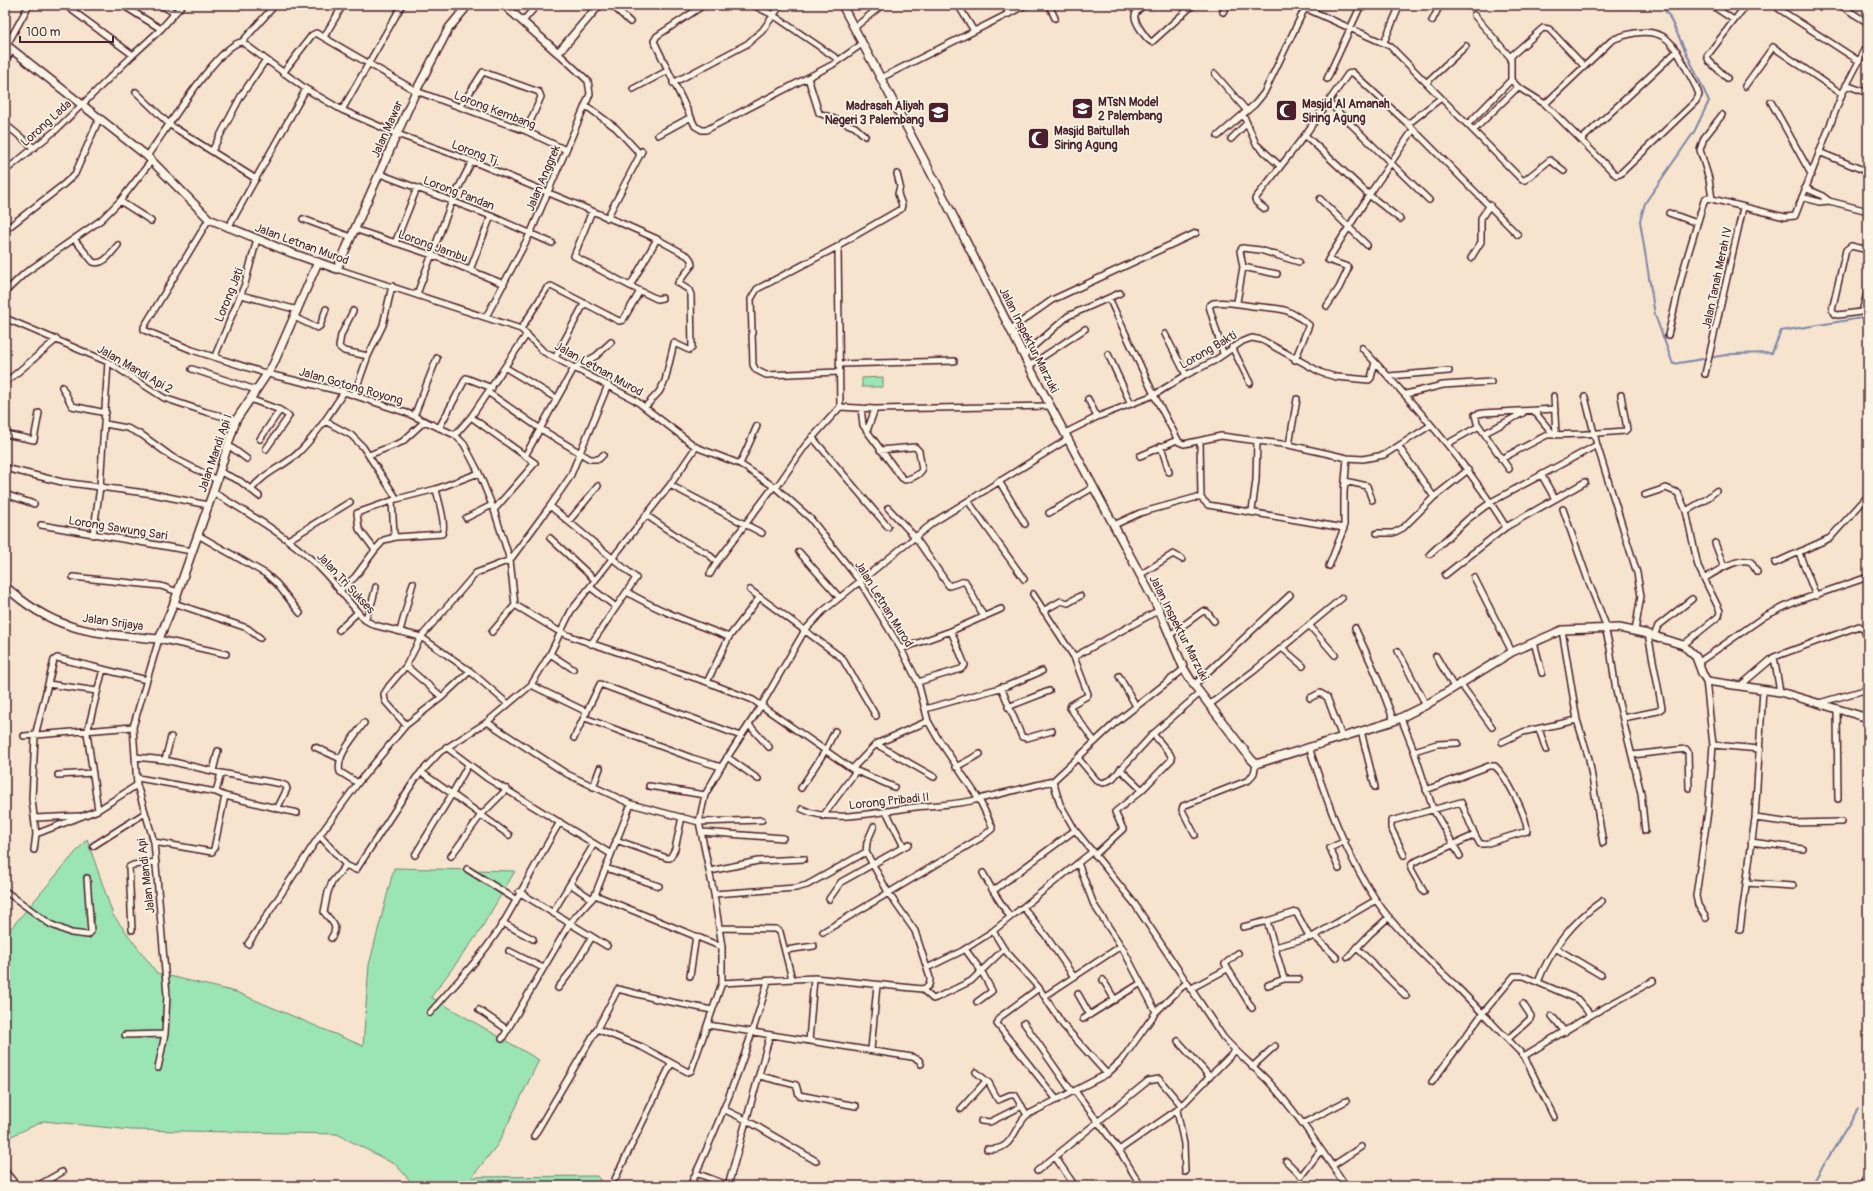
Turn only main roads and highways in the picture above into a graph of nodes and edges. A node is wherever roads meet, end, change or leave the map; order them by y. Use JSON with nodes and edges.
{"nodes":[{"id":1,"x":1868,"y":1179,"type":"edge"},
{"id":2,"x":1864,"y":1186,"type":"edge"}],
"edges":[{"from":1,"to":2,"type":"highway"}]}
